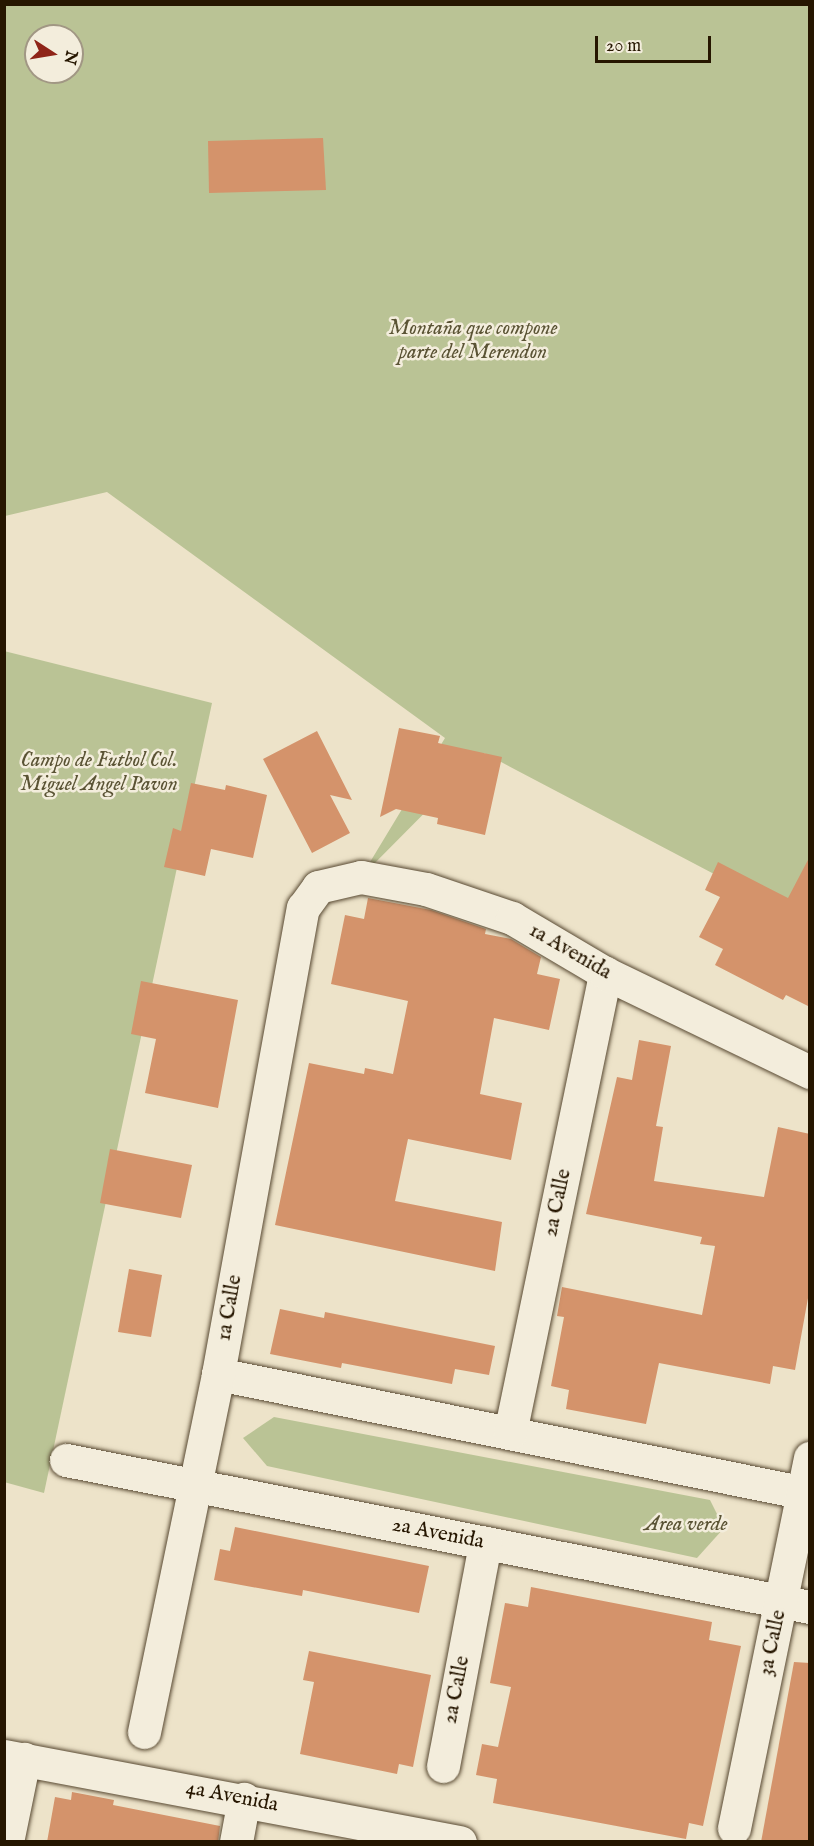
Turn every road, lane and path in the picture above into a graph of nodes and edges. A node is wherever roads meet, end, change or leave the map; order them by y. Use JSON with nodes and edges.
{"nodes":[{"id":1,"x":318,"y":887,"type":"joint"},
{"id":2,"x":605,"y":973,"type":"junction"},
{"id":3,"x":810,"y":1072,"type":"edge"},
{"id":4,"x":218,"y":1374,"type":"junction"},
{"id":5,"x":510,"y":1433,"type":"junction"},
{"id":6,"x":810,"y":1458,"type":"edge"},
{"id":7,"x":66,"y":1461,"type":"dead end"},
{"id":8,"x":195,"y":1487,"type":"junction"},
{"id":9,"x":806,"y":1494,"type":"edge"},
{"id":10,"x":485,"y":1543,"type":"junction"},
{"id":11,"x":796,"y":1605,"type":"edge"},
{"id":12,"x":144,"y":1732,"type":"dead end"},
{"id":13,"x":14,"y":1757,"type":"edge"},
{"id":14,"x":443,"y":1766,"type":"dead end"},
{"id":15,"x":244,"y":1799,"type":"junction"},
{"id":16,"x":734,"y":1828,"type":"dead end"},
{"id":17,"x":448,"y":1840,"type":"edge"},
{"id":18,"x":8,"y":1842,"type":"edge"},
{"id":19,"x":236,"y":1842,"type":"edge"}],
"edges":[{"from":1,"to":2,"type":"street","name":"1a Avenida"},
{"from":1,"to":4,"type":"street","name":"1a Calle"},
{"from":2,"to":3,"type":"street","name":"1a Avenida"},
{"from":2,"to":5,"type":"street","name":"2a Calle"},
{"from":4,"to":5,"type":"street"},
{"from":4,"to":8,"type":"street","name":"1a Calle"},
{"from":5,"to":9,"type":"street"},
{"from":6,"to":9,"type":"street","name":"3a Calle"},
{"from":7,"to":8,"type":"street","name":"2a Avenida"},
{"from":8,"to":10,"type":"street","name":"2a Avenida"},
{"from":8,"to":12,"type":"street","name":"1a Calle"},
{"from":9,"to":11,"type":"street","name":"3a Calle"},
{"from":10,"to":11,"type":"street","name":"2a Avenida"},
{"from":10,"to":14,"type":"street","name":"2a Calle"},
{"from":11,"to":16,"type":"street","name":"3a Calle"},
{"from":13,"to":15,"type":"street","name":"4a Avenida"},
{"from":13,"to":18,"type":"street"},
{"from":15,"to":17,"type":"street","name":"4a Avenida"},
{"from":15,"to":19,"type":"street"}]}
